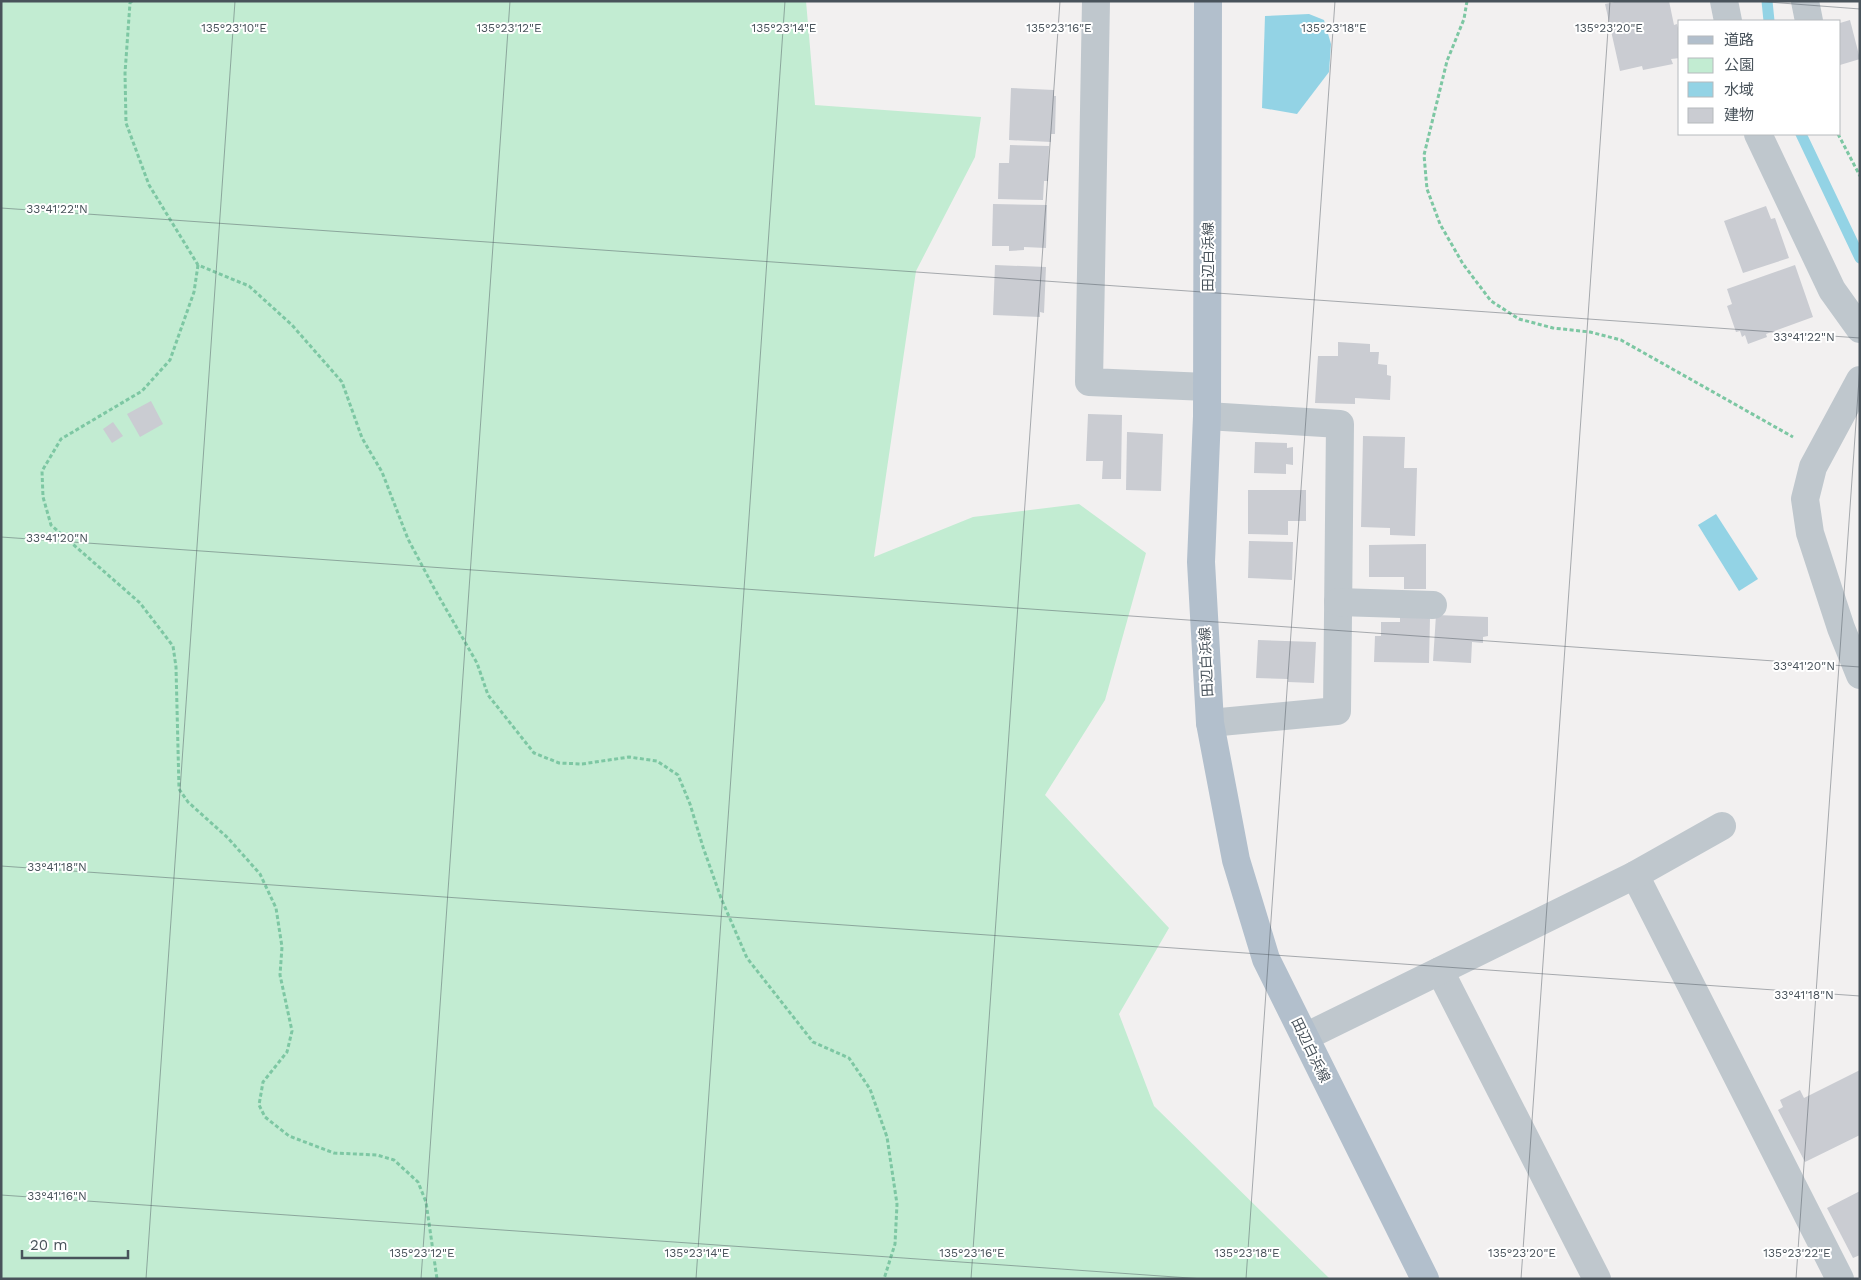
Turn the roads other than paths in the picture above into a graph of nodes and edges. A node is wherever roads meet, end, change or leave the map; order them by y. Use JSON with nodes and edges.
{"nodes":[{"id":1,"x":1096,"y":1,"type":"edge"},
{"id":2,"x":1208,"y":1,"type":"edge"},
{"id":3,"x":1724,"y":1,"type":"edge"},
{"id":4,"x":1805,"y":1,"type":"edge"},
{"id":5,"x":1728,"y":20,"type":"edge"},
{"id":6,"x":1809,"y":20,"type":"edge"},
{"id":7,"x":1759,"y":135,"type":"edge"},
{"id":8,"x":1860,"y":328,"type":"edge"},
{"id":9,"x":1860,"y":380,"type":"edge"},
{"id":10,"x":1208,"y":387,"type":"junction"},
{"id":11,"x":1208,"y":416,"type":"junction"},
{"id":12,"x":1338,"y":602,"type":"junction"},
{"id":13,"x":1433,"y":605,"type":"dead end"},
{"id":14,"x":1860,"y":675,"type":"edge"},
{"id":15,"x":1210,"y":723,"type":"junction"},
{"id":16,"x":1722,"y":826,"type":"dead end"},
{"id":17,"x":1635,"y":875,"type":"junction"},
{"id":18,"x":1440,"y":971,"type":"junction"},
{"id":19,"x":1305,"y":1038,"type":"junction"},
{"id":20,"x":1425,"y":1279,"type":"edge"},
{"id":21,"x":1597,"y":1279,"type":"edge"},
{"id":22,"x":1840,"y":1279,"type":"edge"}],
"edges":[{"from":1,"to":10,"type":"street"},
{"from":2,"to":10,"type":"main road","name":"田辺白浜線"},
{"from":3,"to":5,"type":"street"},
{"from":4,"to":6,"type":"street"},
{"from":7,"to":8,"type":"street"},
{"from":9,"to":14,"type":"street"},
{"from":10,"to":11,"type":"main road","name":"田辺白浜線"},
{"from":11,"to":12,"type":"street"},
{"from":11,"to":15,"type":"main road","name":"田辺白浜線"},
{"from":12,"to":13,"type":"street"},
{"from":12,"to":15,"type":"street"},
{"from":15,"to":19,"type":"main road","name":"田辺白浜線"},
{"from":16,"to":17,"type":"street"},
{"from":17,"to":18,"type":"street"},
{"from":17,"to":22,"type":"street"},
{"from":18,"to":19,"type":"street"},
{"from":18,"to":21,"type":"street"},
{"from":19,"to":20,"type":"main road","name":"田辺白浜線"}]}
